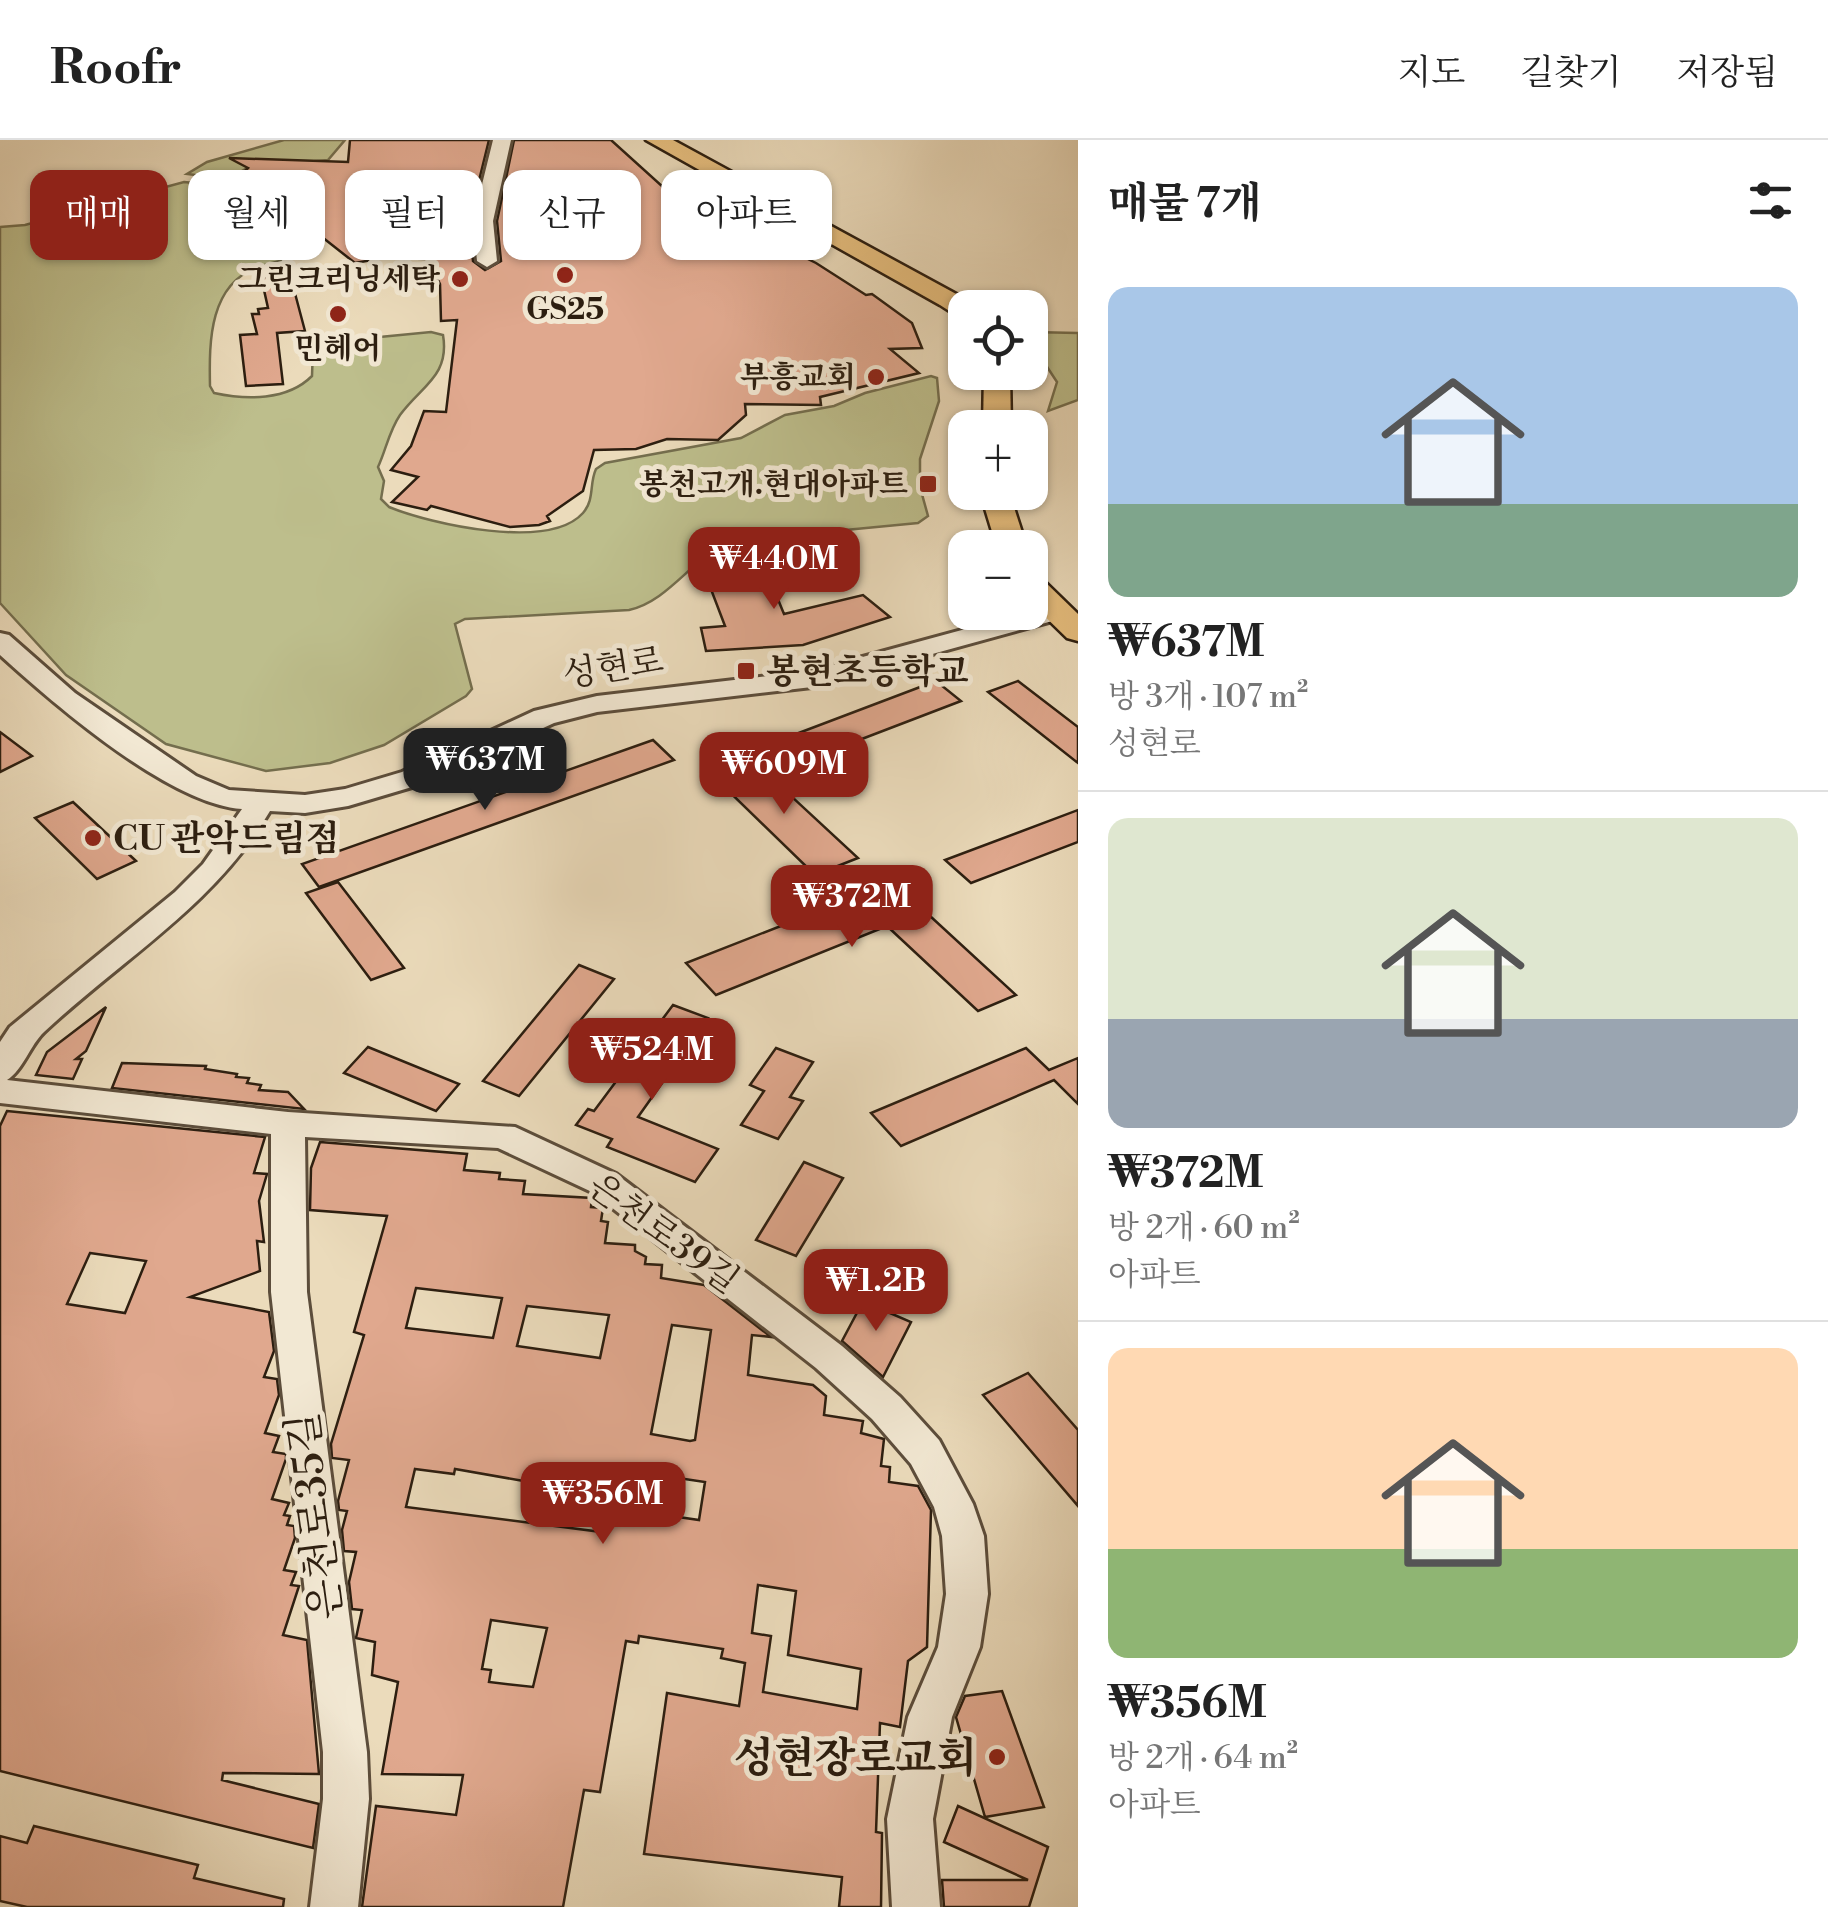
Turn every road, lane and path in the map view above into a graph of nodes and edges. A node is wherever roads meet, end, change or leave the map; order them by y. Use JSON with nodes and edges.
{"nodes":[{"id":1,"x":502,"y":140,"type":"edge"},
{"id":2,"x":657,"y":140,"type":"edge"},
{"id":3,"x":487,"y":261,"type":"dead end"},
{"id":4,"x":948,"y":299,"type":"edge"},
{"id":5,"x":1048,"y":602,"type":"edge"},
{"id":6,"x":1068,"y":621,"type":"edge"},
{"id":7,"x":0,"y":641,"type":"edge"},
{"id":8,"x":254,"y":814,"type":"junction"},
{"id":9,"x":0,"y":1070,"type":"edge"},
{"id":10,"x":0,"y":1091,"type":"edge"},
{"id":11,"x":288,"y":1124,"type":"junction"},
{"id":12,"x":334,"y":1907,"type":"edge"},
{"id":13,"x":916,"y":1907,"type":"edge"}],
"edges":[{"from":1,"to":3,"type":"street"},
{"from":2,"to":4,"type":"main road"},
{"from":5,"to":6,"type":"main road"},
{"from":6,"to":8,"type":"street","name":"성현로"},
{"from":7,"to":8,"type":"street","name":"성현로"},
{"from":8,"to":9,"type":"street"},
{"from":10,"to":11,"type":"street","name":"은천로39길"},
{"from":11,"to":12,"type":"street","name":"은천로35길"},
{"from":11,"to":13,"type":"street","name":"은천로39길"}]}
